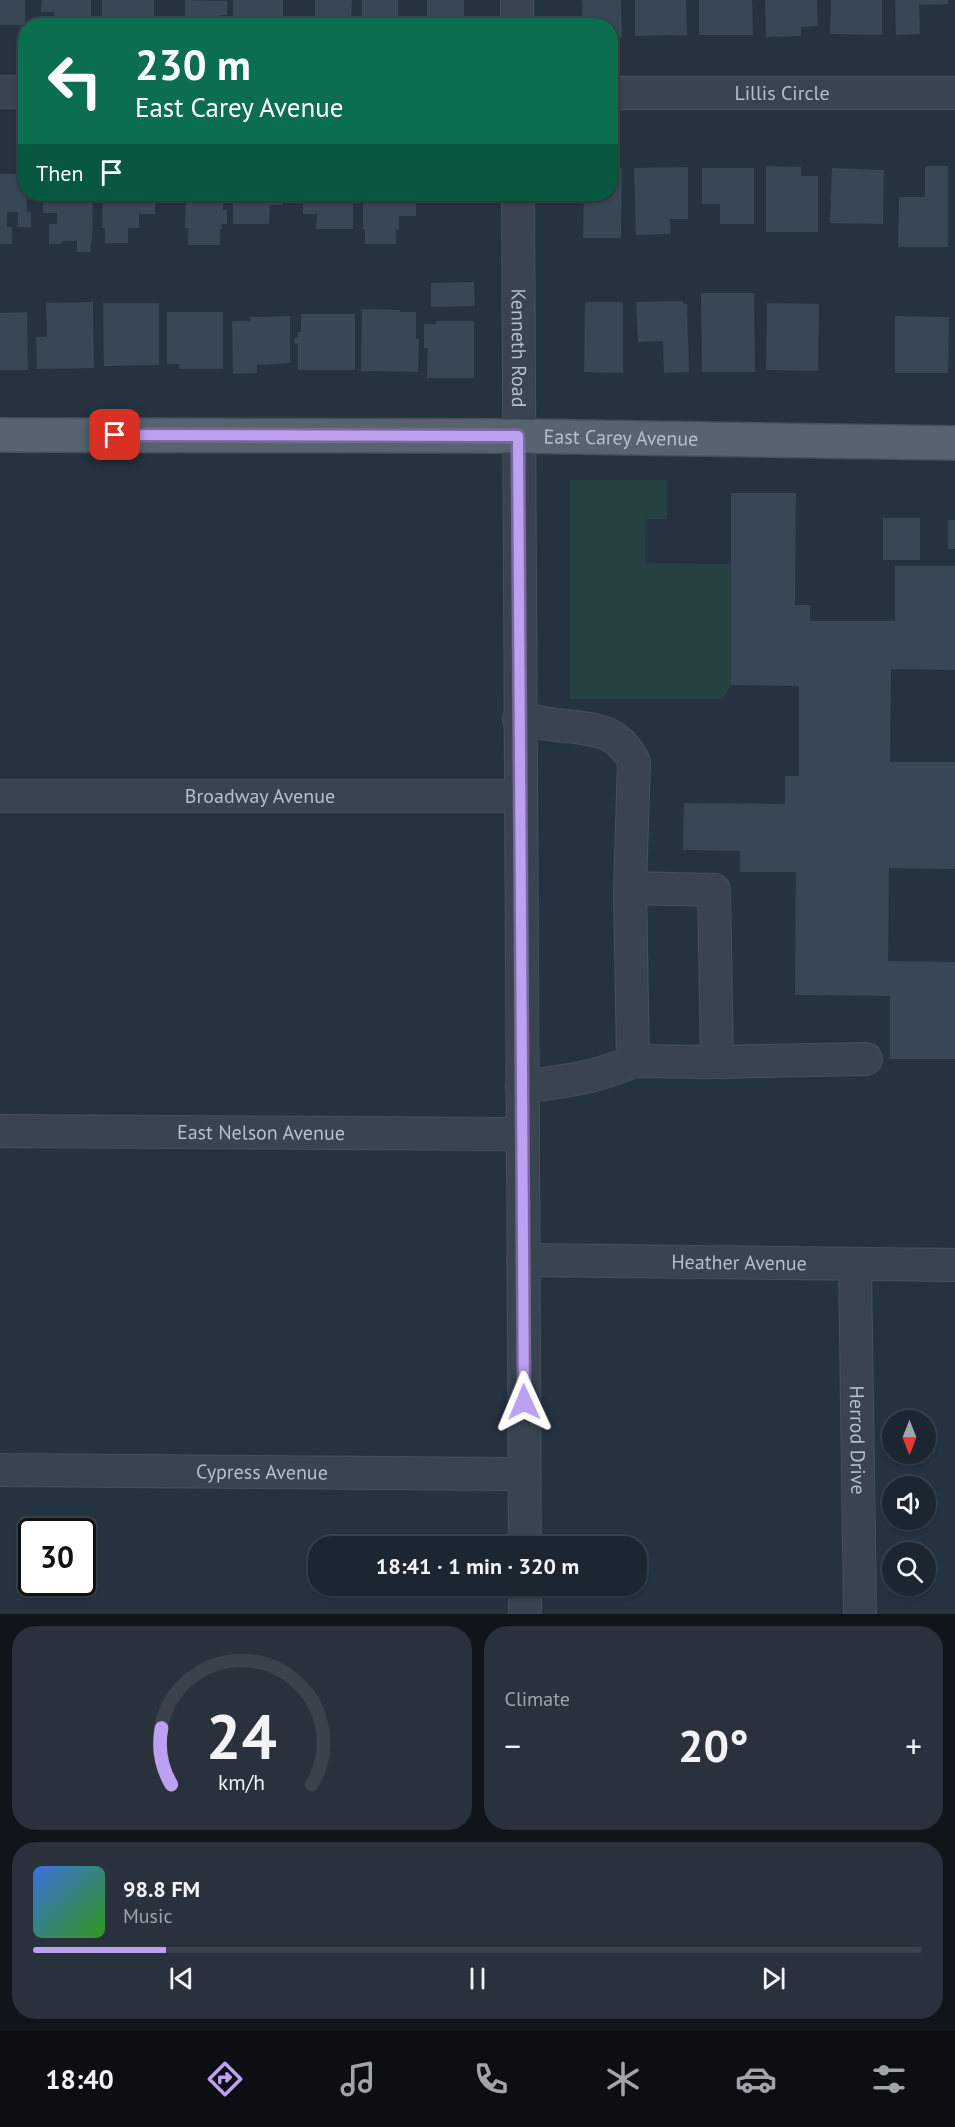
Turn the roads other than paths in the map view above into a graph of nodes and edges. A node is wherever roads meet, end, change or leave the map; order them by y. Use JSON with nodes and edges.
{"nodes":[{"id":1,"x":517,"y":0,"type":"edge"},
{"id":2,"x":517,"y":18,"type":"edge"},
{"id":3,"x":0,"y":92,"type":"edge"},
{"id":4,"x":18,"y":92,"type":"edge"},
{"id":5,"x":618,"y":93,"type":"edge"},
{"id":6,"x":955,"y":93,"type":"edge"},
{"id":7,"x":518,"y":201,"type":"edge"},
{"id":8,"x":0,"y":435,"type":"edge"},
{"id":9,"x":518,"y":436,"type":"junction"},
{"id":10,"x":955,"y":443,"type":"edge"},
{"id":11,"x":519,"y":719,"type":"junction"},
{"id":12,"x":0,"y":796,"type":"edge"},
{"id":13,"x":520,"y":796,"type":"junction"},
{"id":14,"x":630,"y":888,"type":"junction"},
{"id":15,"x":866,"y":1059,"type":"dead end"},
{"id":16,"x":633,"y":1061,"type":"junction"},
{"id":17,"x":717,"y":1062,"type":"junction"},
{"id":18,"x":522,"y":1088,"type":"junction"},
{"id":19,"x":0,"y":1131,"type":"edge"},
{"id":20,"x":522,"y":1134,"type":"junction"},
{"id":21,"x":523,"y":1260,"type":"junction"},
{"id":22,"x":855,"y":1264,"type":"junction"},
{"id":23,"x":955,"y":1265,"type":"edge"},
{"id":24,"x":0,"y":1470,"type":"edge"},
{"id":25,"x":524,"y":1474,"type":"junction"},
{"id":26,"x":525,"y":1536,"type":"edge"},
{"id":27,"x":525,"y":1596,"type":"edge"},
{"id":28,"x":525,"y":1614,"type":"edge"},
{"id":29,"x":860,"y":1614,"type":"edge"}],
"edges":[{"from":1,"to":2,"type":"street"},
{"from":3,"to":4,"type":"street"},
{"from":5,"to":6,"type":"street","name":"Lillis Circle"},
{"from":7,"to":9,"type":"street","name":"Kenneth Road"},
{"from":8,"to":9,"type":"main road","name":"East Carey Avenue"},
{"from":9,"to":10,"type":"main road","name":"East Carey Avenue"},
{"from":9,"to":11,"type":"street","name":"Kenneth Road"},
{"from":11,"to":13,"type":"street","name":"Kenneth Road"},
{"from":11,"to":14,"type":"street"},
{"from":12,"to":13,"type":"street","name":"Broadway Avenue"},
{"from":13,"to":18,"type":"street","name":"Kenneth Road"},
{"from":14,"to":16,"type":"street"},
{"from":14,"to":17,"type":"street"},
{"from":15,"to":17,"type":"street"},
{"from":16,"to":17,"type":"street"},
{"from":16,"to":18,"type":"street"},
{"from":18,"to":20,"type":"street","name":"Kenneth Road"},
{"from":19,"to":20,"type":"street","name":"East Nelson Avenue"},
{"from":20,"to":21,"type":"street","name":"Kenneth Road"},
{"from":21,"to":22,"type":"street","name":"Heather Avenue"},
{"from":21,"to":25,"type":"street","name":"Kenneth Road"},
{"from":22,"to":23,"type":"street","name":"Heather Avenue"},
{"from":22,"to":29,"type":"street","name":"Herrod Drive"},
{"from":24,"to":25,"type":"street","name":"Cypress Avenue"},
{"from":25,"to":26,"type":"street","name":"Kenneth Road"},
{"from":27,"to":28,"type":"street"}]}
